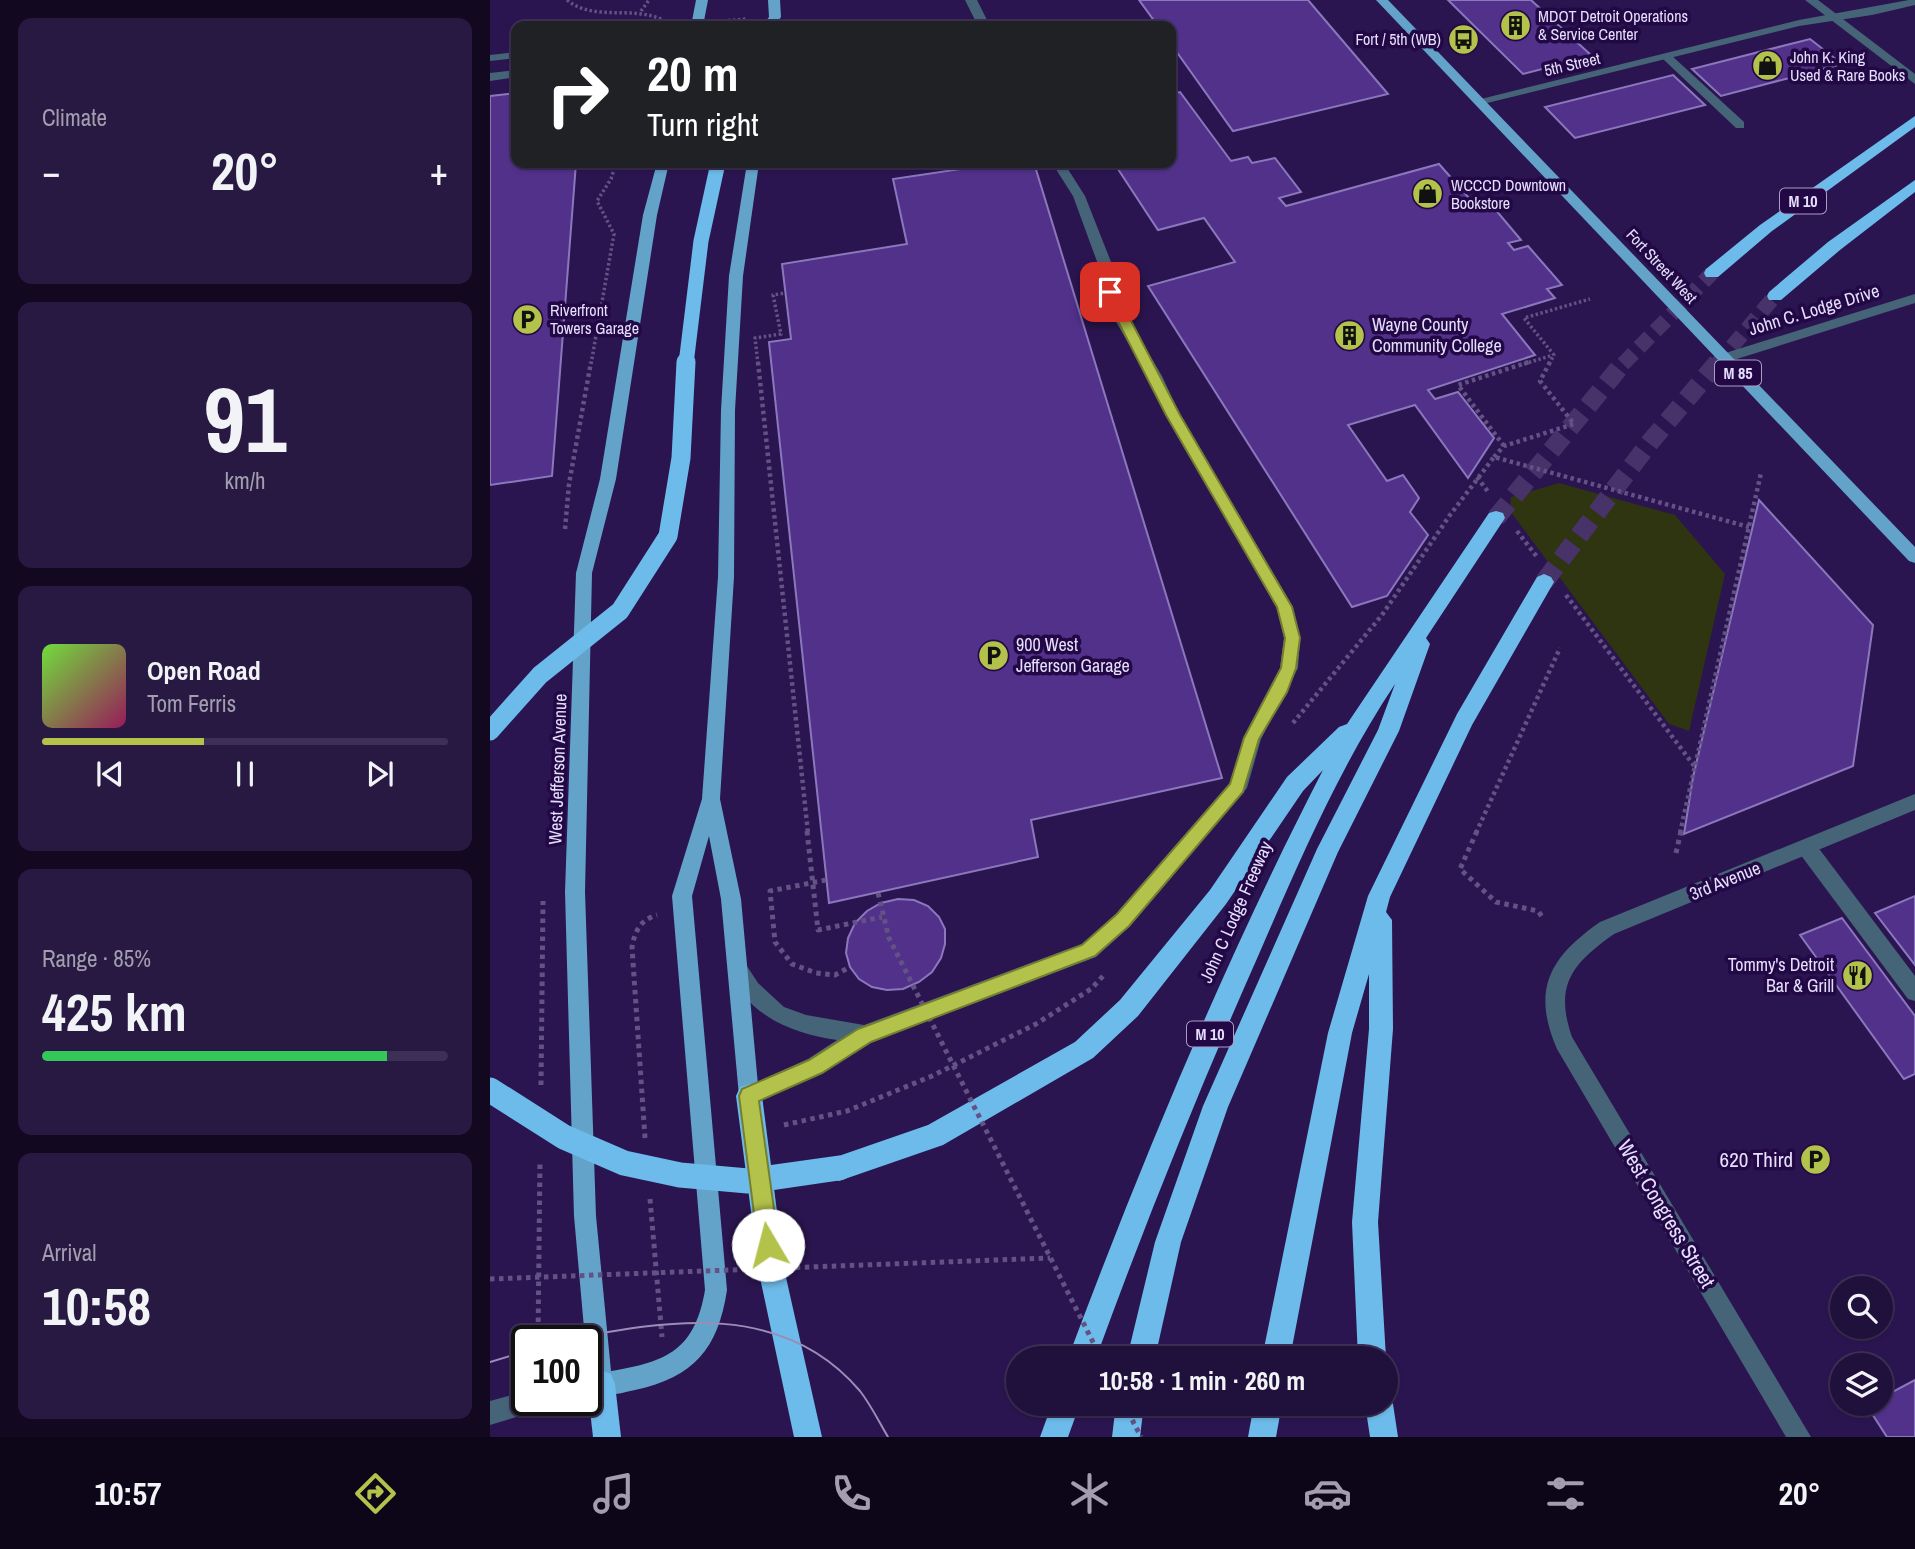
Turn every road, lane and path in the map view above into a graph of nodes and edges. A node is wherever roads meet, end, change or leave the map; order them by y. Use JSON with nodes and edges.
{"nodes":[{"id":1,"x":567,"y":0,"type":"edge"},
{"id":2,"x":649,"y":0,"type":"edge"},
{"id":3,"x":702,"y":0,"type":"edge"},
{"id":4,"x":774,"y":0,"type":"edge"},
{"id":5,"x":971,"y":0,"type":"edge"},
{"id":6,"x":1382,"y":0,"type":"edge"},
{"id":7,"x":1811,"y":0,"type":"edge"},
{"id":8,"x":1915,"y":2,"type":"edge"},
{"id":9,"x":640,"y":11,"type":"junction"},
{"id":10,"x":1834,"y":18,"type":"junction"},
{"id":11,"x":747,"y":19,"type":"dead end"},
{"id":12,"x":661,"y":21,"type":"edge"},
{"id":13,"x":698,"y":21,"type":"edge"},
{"id":14,"x":720,"y":21,"type":"dead end"},
{"id":15,"x":772,"y":21,"type":"edge"},
{"id":16,"x":982,"y":21,"type":"edge"},
{"id":17,"x":511,"y":56,"type":"edge"},
{"id":18,"x":1667,"y":57,"type":"junction"},
{"id":19,"x":490,"y":58,"type":"edge"},
{"id":20,"x":511,"y":75,"type":"edge"},
{"id":21,"x":490,"y":77,"type":"edge"},
{"id":22,"x":1915,"y":80,"type":"edge"},
{"id":23,"x":1479,"y":101,"type":"junction"},
{"id":24,"x":1915,"y":120,"type":"edge"},
{"id":25,"x":1740,"y":125,"type":"dead end"},
{"id":26,"x":662,"y":168,"type":"edge"},
{"id":27,"x":717,"y":168,"type":"edge"},
{"id":28,"x":753,"y":168,"type":"edge"},
{"id":29,"x":1061,"y":168,"type":"edge"},
{"id":30,"x":1915,"y":185,"type":"edge"},
{"id":31,"x":1713,"y":273,"type":"tunnel mouth"},
{"id":32,"x":785,"y":293,"type":"dead end"},
{"id":33,"x":1775,"y":296,"type":"tunnel mouth"},
{"id":34,"x":1915,"y":298,"type":"edge"},
{"id":35,"x":1590,"y":299,"type":"dead end"},
{"id":36,"x":1554,"y":355,"type":"junction"},
{"id":37,"x":1724,"y":358,"type":"junction"},
{"id":38,"x":1504,"y":446,"type":"junction"},
{"id":39,"x":1494,"y":457,"type":"junction"},
{"id":40,"x":1761,"y":473,"type":"dead end"},
{"id":41,"x":1477,"y":477,"type":"junction"},
{"id":42,"x":1464,"y":494,"type":"dead end"},
{"id":43,"x":1500,"y":513,"type":"junction"},
{"id":44,"x":1749,"y":527,"type":"junction"},
{"id":45,"x":1915,"y":557,"type":"edge"},
{"id":46,"x":1549,"y":579,"type":"junction"},
{"id":47,"x":1429,"y":619,"type":"junction"},
{"id":48,"x":1560,"y":648,"type":"dead end"},
{"id":49,"x":1360,"y":719,"type":"junction"},
{"id":50,"x":490,"y":731,"type":"edge"},
{"id":51,"x":1695,"y":767,"type":"junction"},
{"id":52,"x":711,"y":799,"type":"junction"},
{"id":53,"x":1915,"y":802,"type":"edge"},
{"id":54,"x":1807,"y":848,"type":"junction"},
{"id":55,"x":1675,"y":853,"type":"dead end"},
{"id":56,"x":826,"y":880,"type":"dead end"},
{"id":57,"x":878,"y":892,"type":"dead end"},
{"id":58,"x":1379,"y":896,"type":"junction"},
{"id":59,"x":667,"y":913,"type":"dead end"},
{"id":60,"x":882,"y":916,"type":"junction"},
{"id":61,"x":1543,"y":918,"type":"dead end"},
{"id":62,"x":736,"y":967,"type":"junction"},
{"id":63,"x":850,"y":968,"type":"dead end"},
{"id":64,"x":1556,"y":984,"type":"joint"},
{"id":65,"x":1915,"y":992,"type":"edge"},
{"id":66,"x":864,"y":1035,"type":"junction"},
{"id":67,"x":490,"y":1090,"type":"edge"},
{"id":68,"x":749,"y":1096,"type":"junction"},
{"id":69,"x":646,"y":1140,"type":"dead end"},
{"id":70,"x":650,"y":1195,"type":"dead end"},
{"id":71,"x":1050,"y":1258,"type":"junction"},
{"id":72,"x":490,"y":1279,"type":"edge"},
{"id":73,"x":591,"y":1325,"type":"edge"},
{"id":74,"x":662,"y":1338,"type":"dead end"},
{"id":75,"x":1086,"y":1346,"type":"edge"},
{"id":76,"x":1095,"y":1346,"type":"edge"},
{"id":77,"x":1144,"y":1346,"type":"edge"},
{"id":78,"x":1278,"y":1346,"type":"edge"},
{"id":79,"x":1371,"y":1346,"type":"edge"},
{"id":80,"x":602,"y":1384,"type":"edge"},
{"id":81,"x":511,"y":1407,"type":"edge"},
{"id":82,"x":490,"y":1413,"type":"edge"},
{"id":83,"x":602,"y":1416,"type":"edge"},
{"id":84,"x":1062,"y":1416,"type":"edge"},
{"id":85,"x":1129,"y":1416,"type":"edge"},
{"id":86,"x":1130,"y":1416,"type":"edge"},
{"id":87,"x":1266,"y":1416,"type":"edge"},
{"id":88,"x":1381,"y":1416,"type":"edge"},
{"id":89,"x":607,"y":1437,"type":"edge"},
{"id":90,"x":808,"y":1437,"type":"edge"},
{"id":91,"x":1055,"y":1437,"type":"edge"},
{"id":92,"x":1126,"y":1437,"type":"edge"},
{"id":93,"x":1141,"y":1437,"type":"edge"},
{"id":94,"x":1262,"y":1437,"type":"edge"},
{"id":95,"x":1384,"y":1437,"type":"edge"},
{"id":96,"x":1799,"y":1437,"type":"edge"}],
"edges":[{"from":1,"to":9,"type":"path"},
{"from":2,"to":9,"type":"path"},
{"from":3,"to":13,"type":"main road"},
{"from":4,"to":15,"type":"main road"},
{"from":5,"to":16,"type":"street"},
{"from":6,"to":23,"type":"main road","name":"Fort Street West","number":"M 85"},
{"from":7,"to":10,"type":"street"},
{"from":8,"to":10,"type":"street","name":"5th Street"},
{"from":9,"to":12,"type":"path"},
{"from":10,"to":18,"type":"street","name":"5th Street"},
{"from":10,"to":22,"type":"street"},
{"from":11,"to":14,"type":"path"},
{"from":17,"to":19,"type":"street"},
{"from":18,"to":23,"type":"street","name":"5th Street"},
{"from":18,"to":25,"type":"street"},
{"from":20,"to":21,"type":"street"},
{"from":23,"to":37,"type":"main road","name":"Fort Street West","number":"M 85"},
{"from":24,"to":31,"type":"highway","number":"M 10"},
{"from":26,"to":73,"type":"main road","name":"West Jefferson Avenue"},
{"from":27,"to":50,"type":"highway","bridge":true},
{"from":28,"to":52,"type":"main road"},
{"from":29,"to":66,"type":"street"},
{"from":30,"to":33,"type":"highway"},
{"from":32,"to":60,"type":"path","bridge":true},
{"from":34,"to":37,"type":"street","name":"John C. Lodge Drive"},
{"from":35,"to":36,"type":"path"},
{"from":36,"to":38,"type":"path"},
{"from":36,"to":38,"type":"path"},
{"from":37,"to":45,"type":"main road","name":"Fort Street West","number":"M 85"},
{"from":38,"to":39,"type":"path"},
{"from":39,"to":41,"type":"path"},
{"from":39,"to":44,"type":"path"},
{"from":40,"to":44,"type":"path"},
{"from":41,"to":42,"type":"path"},
{"from":41,"to":43,"type":"path"},
{"from":43,"to":46,"type":"path"},
{"from":43,"to":47,"type":"highway","name":"John C Lodge Freeway","number":"M 10"},
{"from":44,"to":51,"type":"path"},
{"from":46,"to":51,"type":"path"},
{"from":46,"to":58,"type":"highway"},
{"from":47,"to":49,"type":"highway","name":"John C Lodge Freeway","number":"M 10"},
{"from":47,"to":77,"type":"highway"},
{"from":48,"to":61,"type":"path"},
{"from":49,"to":67,"type":"highway","bridge":true},
{"from":49,"to":75,"type":"highway","name":"John C Lodge Freeway","number":"M 10"},
{"from":51,"to":55,"type":"path"},
{"from":52,"to":62,"type":"main road"},
{"from":52,"to":80,"type":"main road"},
{"from":53,"to":54,"type":"street","name":"3rd Avenue"},
{"from":54,"to":64,"type":"street","name":"3rd Avenue"},
{"from":54,"to":65,"type":"street"},
{"from":56,"to":63,"type":"path"},
{"from":57,"to":60,"type":"path","bridge":true},
{"from":58,"to":78,"type":"highway"},
{"from":58,"to":79,"type":"highway"},
{"from":59,"to":69,"type":"path"},
{"from":60,"to":71,"type":"path","bridge":true},
{"from":62,"to":66,"type":"street"},
{"from":62,"to":68,"type":"main road"},
{"from":64,"to":96,"type":"street","name":"West Congress Street"},
{"from":66,"to":68,"type":"street"},
{"from":68,"to":90,"type":"highway"},
{"from":70,"to":74,"type":"path"},
{"from":71,"to":72,"type":"path","bridge":true},
{"from":71,"to":76,"type":"path","bridge":true},
{"from":81,"to":82,"type":"street"},
{"from":83,"to":89,"type":"highway"},
{"from":84,"to":91,"type":"highway"},
{"from":85,"to":92,"type":"highway"},
{"from":86,"to":93,"type":"path","bridge":true},
{"from":87,"to":94,"type":"highway"},
{"from":88,"to":95,"type":"highway"}]}
